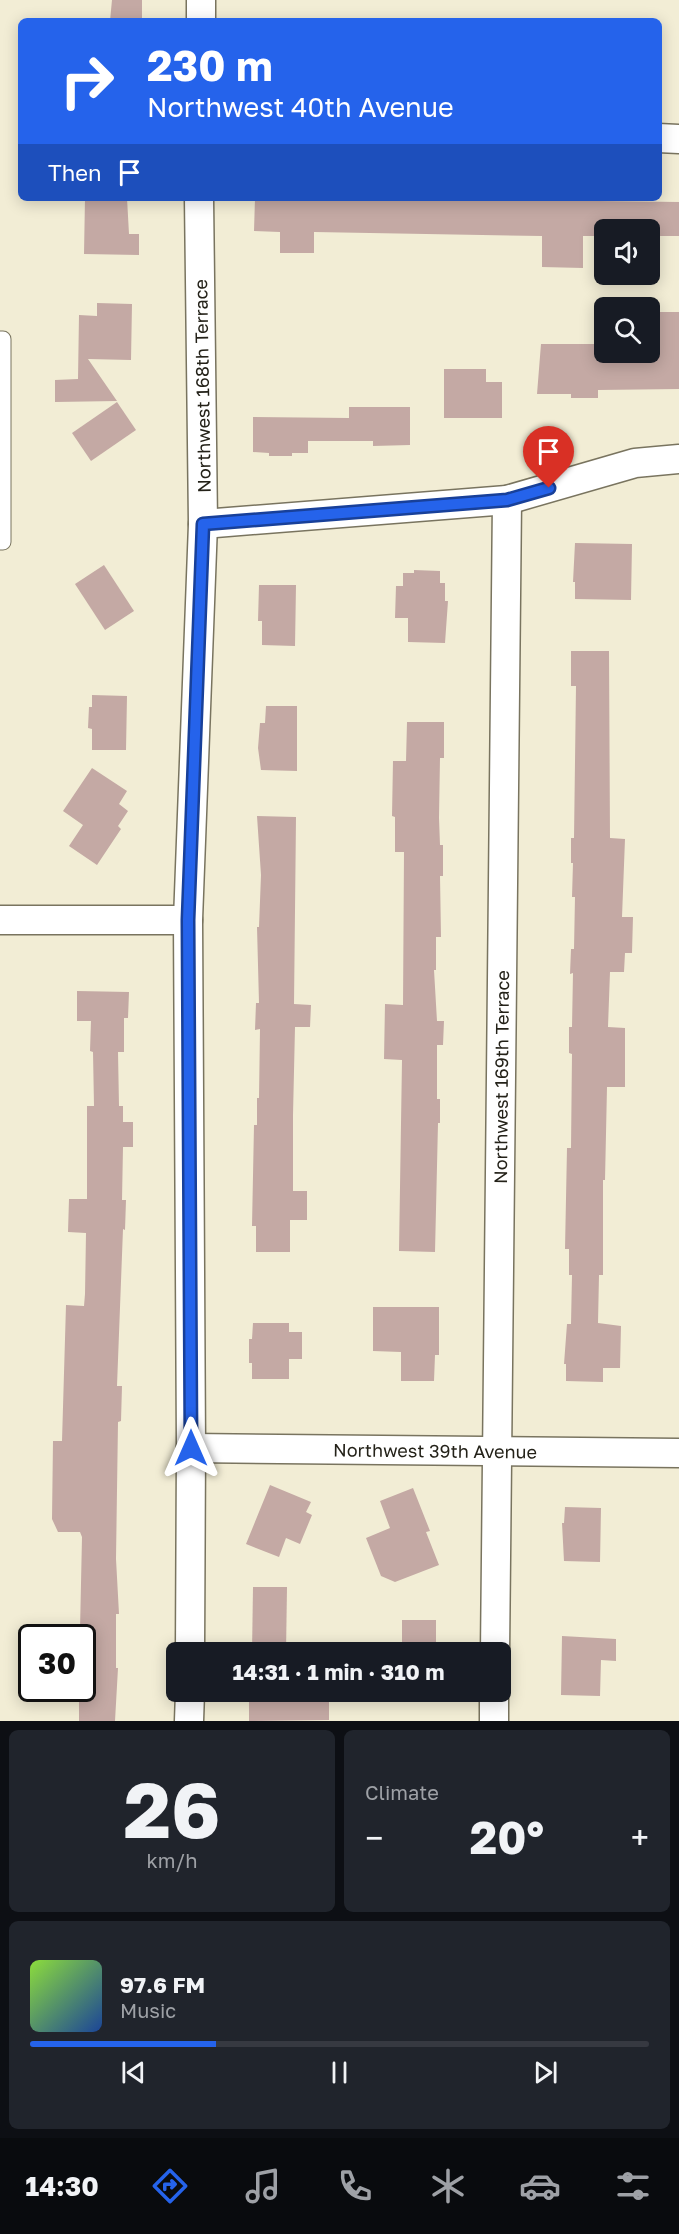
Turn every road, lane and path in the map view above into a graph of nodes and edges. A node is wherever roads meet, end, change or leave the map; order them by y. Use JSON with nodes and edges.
{"nodes":[{"id":1,"x":201,"y":0,"type":"edge"},
{"id":2,"x":201,"y":18,"type":"edge"},
{"id":3,"x":662,"y":138,"type":"edge"},
{"id":4,"x":679,"y":139,"type":"edge"},
{"id":5,"x":199,"y":201,"type":"edge"},
{"id":6,"x":0,"y":339,"type":"edge"},
{"id":7,"x":679,"y":459,"type":"edge"},
{"id":8,"x":507,"y":500,"type":"junction"},
{"id":9,"x":203,"y":524,"type":"junction"},
{"id":10,"x":0,"y":542,"type":"edge"},
{"id":11,"x":0,"y":920,"type":"edge"},
{"id":12,"x":188,"y":920,"type":"junction"},
{"id":13,"x":191,"y":1448,"type":"junction"},
{"id":14,"x":497,"y":1451,"type":"junction"},
{"id":15,"x":679,"y":1453,"type":"edge"},
{"id":16,"x":190,"y":1642,"type":"edge"},
{"id":17,"x":495,"y":1642,"type":"edge"},
{"id":18,"x":190,"y":1702,"type":"edge"},
{"id":19,"x":494,"y":1702,"type":"edge"},
{"id":20,"x":189,"y":1721,"type":"edge"},
{"id":21,"x":494,"y":1721,"type":"edge"}],
"edges":[{"from":1,"to":2,"type":"street"},
{"from":3,"to":4,"type":"street"},
{"from":5,"to":9,"type":"street","name":"Northwest 168th Terrace"},
{"from":6,"to":10,"type":"lane"},
{"from":7,"to":8,"type":"street"},
{"from":8,"to":9,"type":"street"},
{"from":8,"to":14,"type":"street","name":"Northwest 169th Terrace"},
{"from":9,"to":12,"type":"street","name":"Northwest 168th Terrace"},
{"from":11,"to":12,"type":"street"},
{"from":12,"to":13,"type":"street","name":"Northwest 168th Terrace"},
{"from":13,"to":14,"type":"street","name":"Northwest 39th Avenue"},
{"from":13,"to":16,"type":"street","name":"Northwest 168th Terrace"},
{"from":14,"to":15,"type":"street","name":"Northwest 39th Avenue"},
{"from":14,"to":17,"type":"street","name":"Northwest 169th Terrace"},
{"from":18,"to":20,"type":"street"},
{"from":19,"to":21,"type":"street"}]}
